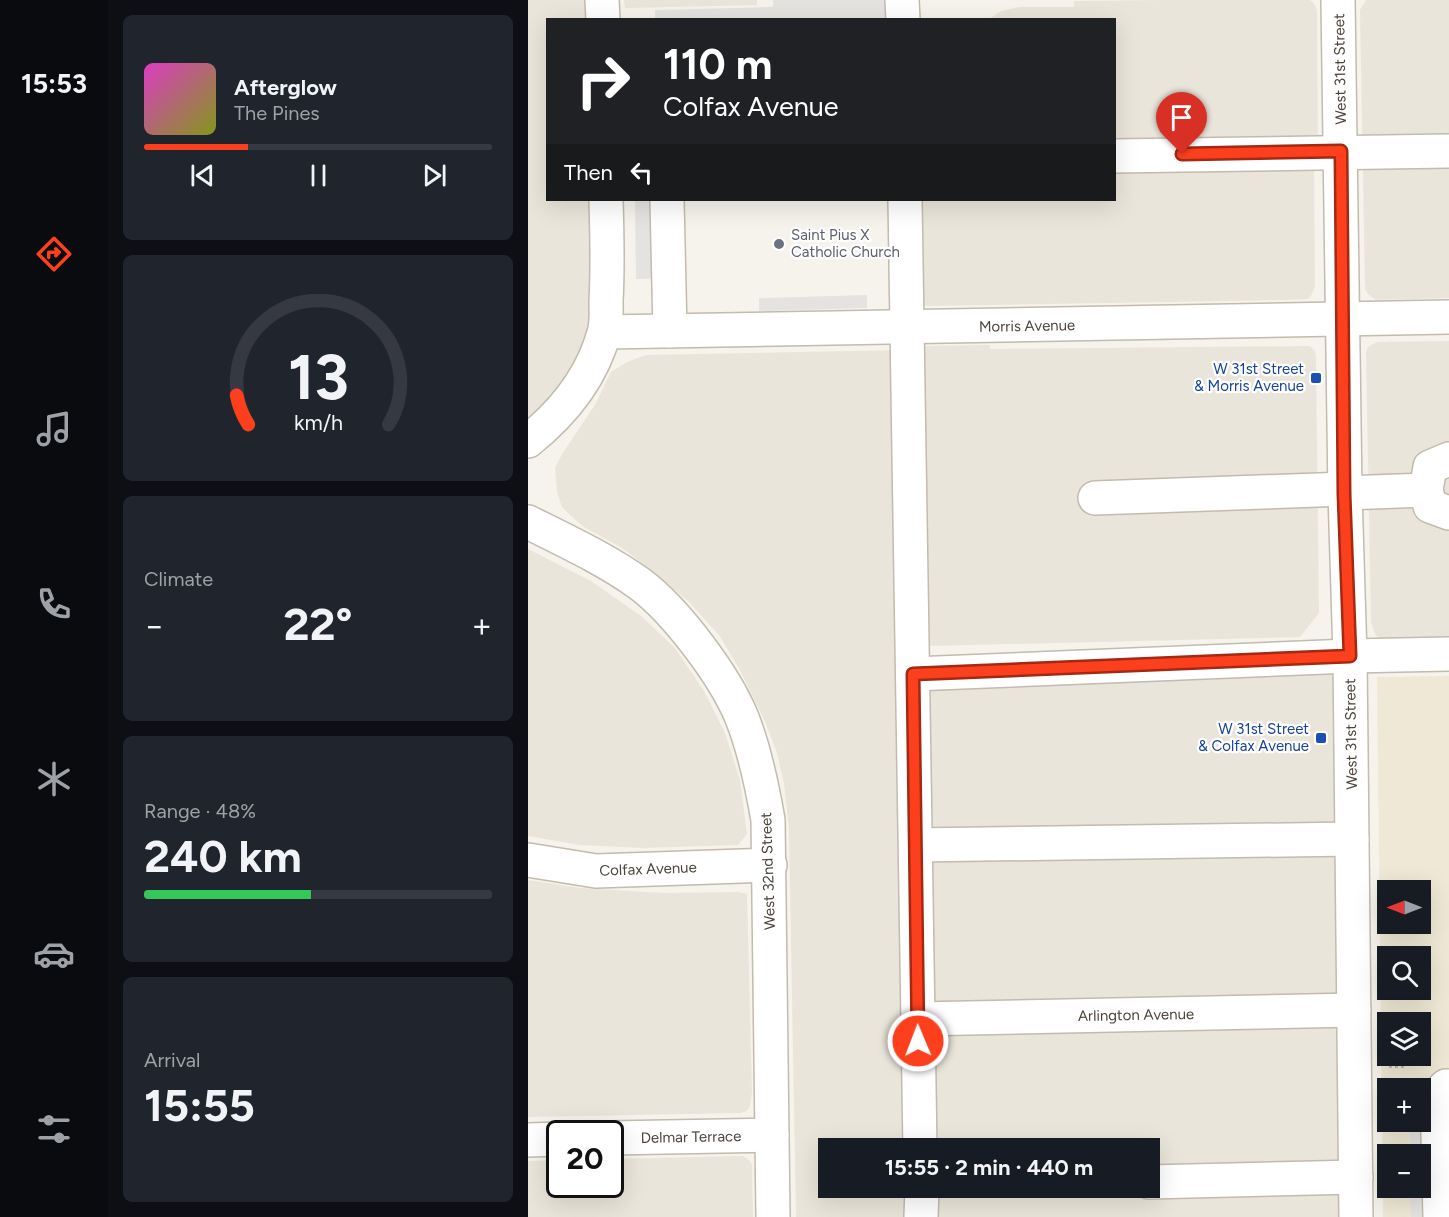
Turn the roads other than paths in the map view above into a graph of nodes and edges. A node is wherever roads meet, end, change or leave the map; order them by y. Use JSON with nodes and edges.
{"nodes":[{"id":1,"x":602,"y":0,"type":"edge"},
{"id":2,"x":902,"y":0,"type":"edge"},
{"id":3,"x":1338,"y":0,"type":"edge"},
{"id":4,"x":603,"y":18,"type":"edge"},
{"id":5,"x":903,"y":18,"type":"edge"},
{"id":6,"x":1341,"y":151,"type":"junction"},
{"id":7,"x":1449,"y":151,"type":"edge"},
{"id":8,"x":1116,"y":156,"type":"edge"},
{"id":9,"x":606,"y":201,"type":"edge"},
{"id":10,"x":667,"y":201,"type":"edge"},
{"id":11,"x":905,"y":201,"type":"edge"},
{"id":12,"x":1449,"y":317,"type":"edge"},
{"id":13,"x":1343,"y":320,"type":"junction"},
{"id":14,"x":907,"y":328,"type":"junction"},
{"id":15,"x":670,"y":331,"type":"junction"},
{"id":16,"x":605,"y":332,"type":"junction"},
{"id":17,"x":528,"y":441,"type":"edge"},
{"id":18,"x":1449,"y":459,"type":"edge"},
{"id":19,"x":1426,"y":490,"type":"junction"},
{"id":20,"x":1344,"y":491,"type":"junction"},
{"id":21,"x":1095,"y":498,"type":"dead end"},
{"id":22,"x":1449,"y":513,"type":"edge"},
{"id":23,"x":528,"y":522,"type":"edge"},
{"id":24,"x":1449,"y":654,"type":"edge"},
{"id":25,"x":1350,"y":656,"type":"junction"},
{"id":26,"x":913,"y":674,"type":"junction"},
{"id":27,"x":1352,"y":839,"type":"junction"},
{"id":28,"x":916,"y":845,"type":"junction"},
{"id":29,"x":528,"y":860,"type":"edge"},
{"id":30,"x":770,"y":865,"type":"junction"},
{"id":31,"x":1354,"y":1010,"type":"junction"},
{"id":32,"x":918,"y":1019,"type":"junction"},
{"id":33,"x":1449,"y":1086,"type":"edge"},
{"id":34,"x":772,"y":1135,"type":"junction"},
{"id":35,"x":624,"y":1138,"type":"edge"},
{"id":36,"x":920,"y":1138,"type":"edge"},
{"id":37,"x":546,"y":1139,"type":"edge"},
{"id":38,"x":528,"y":1140,"type":"edge"},
{"id":39,"x":1356,"y":1177,"type":"junction"},
{"id":40,"x":1160,"y":1182,"type":"edge"},
{"id":41,"x":922,"y":1198,"type":"edge"},
{"id":42,"x":773,"y":1217,"type":"edge"},
{"id":43,"x":921,"y":1217,"type":"edge"},
{"id":44,"x":1356,"y":1217,"type":"edge"},
{"id":45,"x":1440,"y":1217,"type":"edge"}],
"edges":[{"from":1,"to":4,"type":"street"},
{"from":2,"to":5,"type":"street"},
{"from":3,"to":6,"type":"street","name":"West 31st Street"},
{"from":6,"to":7,"type":"street"},
{"from":6,"to":8,"type":"street"},
{"from":6,"to":13,"type":"street","name":"West 31st Street"},
{"from":9,"to":16,"type":"street"},
{"from":10,"to":15,"type":"street"},
{"from":11,"to":14,"type":"street"},
{"from":12,"to":13,"type":"street","name":"Morris Avenue"},
{"from":13,"to":14,"type":"street","name":"Morris Avenue"},
{"from":13,"to":20,"type":"street","name":"West 31st Street"},
{"from":14,"to":15,"type":"street","name":"Morris Avenue"},
{"from":14,"to":26,"type":"street"},
{"from":15,"to":16,"type":"street","name":"Morris Avenue"},
{"from":16,"to":17,"type":"street"},
{"from":18,"to":19,"type":"street"},
{"from":19,"to":20,"type":"street"},
{"from":19,"to":22,"type":"street"},
{"from":20,"to":21,"type":"street"},
{"from":20,"to":25,"type":"street","name":"West 31st Street"},
{"from":23,"to":30,"type":"street","name":"West 32nd Street"},
{"from":24,"to":25,"type":"street"},
{"from":25,"to":26,"type":"street"},
{"from":25,"to":27,"type":"street","name":"West 31st Street"},
{"from":26,"to":28,"type":"street"},
{"from":27,"to":28,"type":"street"},
{"from":27,"to":31,"type":"street","name":"West 31st Street"},
{"from":28,"to":32,"type":"street"},
{"from":29,"to":30,"type":"street","name":"Colfax Avenue"},
{"from":30,"to":34,"type":"street","name":"West 32nd Street"},
{"from":31,"to":32,"type":"street","name":"Arlington Avenue"},
{"from":31,"to":39,"type":"street","name":"West 31st Street"},
{"from":32,"to":36,"type":"street"},
{"from":33,"to":45,"type":"street"},
{"from":34,"to":35,"type":"street","name":"Delmar Terrace"},
{"from":34,"to":42,"type":"street","name":"West 32nd Street"},
{"from":37,"to":38,"type":"street"},
{"from":39,"to":40,"type":"street"},
{"from":39,"to":44,"type":"street","name":"West 31st Street"},
{"from":41,"to":43,"type":"street"}]}
